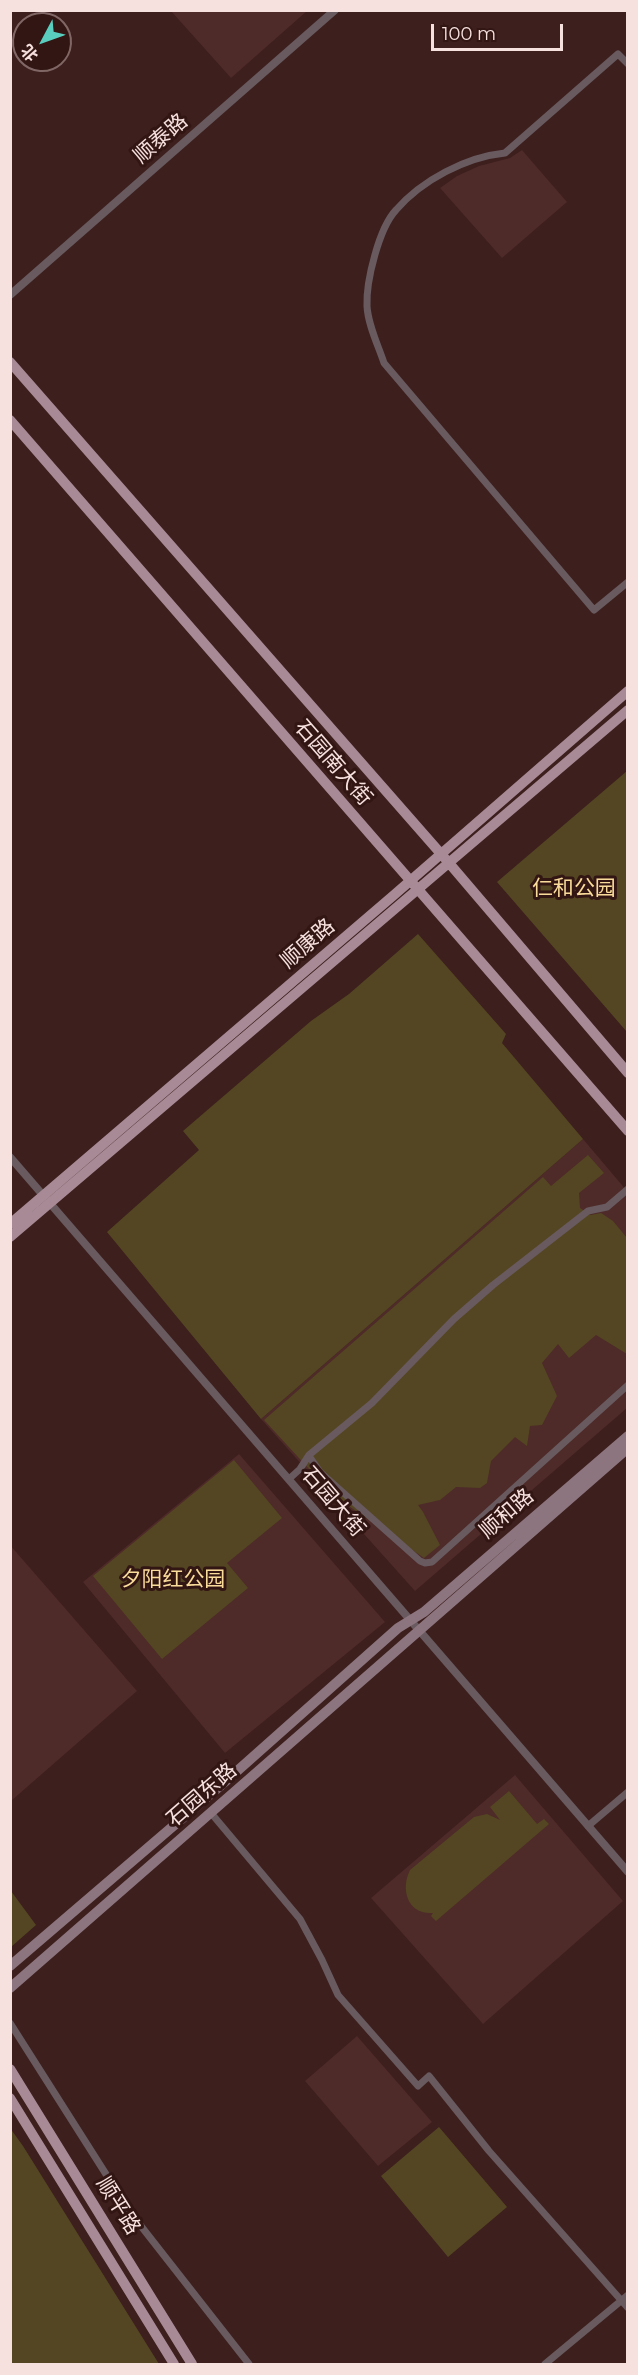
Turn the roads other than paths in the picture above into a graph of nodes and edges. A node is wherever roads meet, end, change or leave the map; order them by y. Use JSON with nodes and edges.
{"nodes":[{"id":1,"x":335,"y":10,"type":"edge"},
{"id":2,"x":627,"y":64,"type":"edge"},
{"id":3,"x":10,"y":294,"type":"edge"},
{"id":4,"x":10,"y":362,"type":"edge"},
{"id":5,"x":10,"y":420,"type":"edge"},
{"id":6,"x":627,"y":582,"type":"edge"},
{"id":7,"x":627,"y":690,"type":"edge"},
{"id":8,"x":627,"y":711,"type":"edge"},
{"id":9,"x":440,"y":853,"type":"junction"},
{"id":10,"x":449,"y":863,"type":"junction"},
{"id":11,"x":409,"y":881,"type":"junction"},
{"id":12,"x":417,"y":890,"type":"junction"},
{"id":13,"x":627,"y":1073,"type":"edge"},
{"id":14,"x":627,"y":1131,"type":"edge"},
{"id":15,"x":10,"y":1157,"type":"edge"},
{"id":16,"x":626,"y":1194,"type":"edge"},
{"id":17,"x":47,"y":1199,"type":"junction"},
{"id":18,"x":10,"y":1224,"type":"edge"},
{"id":19,"x":10,"y":1236,"type":"edge"},
{"id":20,"x":627,"y":1384,"type":"edge"},
{"id":21,"x":627,"y":1436,"type":"edge"},
{"id":22,"x":627,"y":1448,"type":"edge"},
{"id":23,"x":309,"y":1456,"type":"junction"},
{"id":24,"x":320,"y":1472,"type":"junction"},
{"id":25,"x":290,"y":1480,"type":"junction"},
{"id":26,"x":410,"y":1620,"type":"junction"},
{"id":27,"x":418,"y":1630,"type":"junction"},
{"id":28,"x":627,"y":1792,"type":"edge"},
{"id":29,"x":211,"y":1813,"type":"junction"},
{"id":30,"x":588,"y":1826,"type":"junction"},
{"id":31,"x":627,"y":1872,"type":"edge"},
{"id":32,"x":10,"y":1966,"type":"edge"},
{"id":33,"x":10,"y":1988,"type":"edge"},
{"id":34,"x":10,"y":2023,"type":"edge"},
{"id":35,"x":10,"y":2068,"type":"edge"},
{"id":36,"x":10,"y":2098,"type":"edge"},
{"id":37,"x":627,"y":2295,"type":"edge"},
{"id":38,"x":621,"y":2301,"type":"junction"},
{"id":39,"x":627,"y":2308,"type":"edge"},
{"id":40,"x":174,"y":2364,"type":"edge"},
{"id":41,"x":192,"y":2364,"type":"edge"},
{"id":42,"x":249,"y":2364,"type":"edge"},
{"id":43,"x":545,"y":2364,"type":"edge"}],
"edges":[{"from":1,"to":3,"type":"street","name":"顺泰路"},
{"from":2,"to":6,"type":"street"},
{"from":4,"to":9,"type":"main road","name":"石园南大街"},
{"from":5,"to":11,"type":"main road","name":"石园南大街"},
{"from":7,"to":9,"type":"main road","name":"顺康路"},
{"from":8,"to":10,"type":"main road","name":"顺康路"},
{"from":9,"to":10,"type":"main road","name":"石园南大街"},
{"from":9,"to":11,"type":"main road","name":"顺康路"},
{"from":10,"to":12,"type":"main road","name":"顺康路"},
{"from":10,"to":13,"type":"main road","name":"石园南大街"},
{"from":11,"to":12,"type":"main road","name":"石园南大街"},
{"from":11,"to":17,"type":"main road","name":"顺康路"},
{"from":12,"to":14,"type":"main road","name":"石园南大街"},
{"from":12,"to":17,"type":"main road","name":"顺康路"},
{"from":15,"to":17,"type":"street","name":"石园大街"},
{"from":16,"to":23,"type":"street"},
{"from":17,"to":18,"type":"main road","name":"顺康路"},
{"from":17,"to":19,"type":"main road","name":"顺康路"},
{"from":17,"to":25,"type":"street","name":"石园大街"},
{"from":20,"to":24,"type":"street"},
{"from":21,"to":26,"type":"main road","name":"顺和路"},
{"from":22,"to":27,"type":"main road","name":"顺和路"},
{"from":23,"to":24,"type":"street"},
{"from":23,"to":25,"type":"street"},
{"from":24,"to":25,"type":"street"},
{"from":25,"to":26,"type":"street","name":"石园大街"},
{"from":26,"to":27,"type":"street","name":"石园大街"},
{"from":26,"to":32,"type":"main road","name":"石园东路"},
{"from":27,"to":29,"type":"main road","name":"石园东路"},
{"from":27,"to":30,"type":"street","name":"石园大街"},
{"from":28,"to":30,"type":"street"},
{"from":29,"to":33,"type":"main road","name":"石园东路"},
{"from":29,"to":38,"type":"street"},
{"from":30,"to":31,"type":"street","name":"石园大街"},
{"from":34,"to":42,"type":"street"},
{"from":35,"to":41,"type":"main road","name":"顺平路"},
{"from":36,"to":40,"type":"main road","name":"顺平路"},
{"from":37,"to":38,"type":"street"},
{"from":38,"to":39,"type":"street"},
{"from":38,"to":43,"type":"street"}]}
